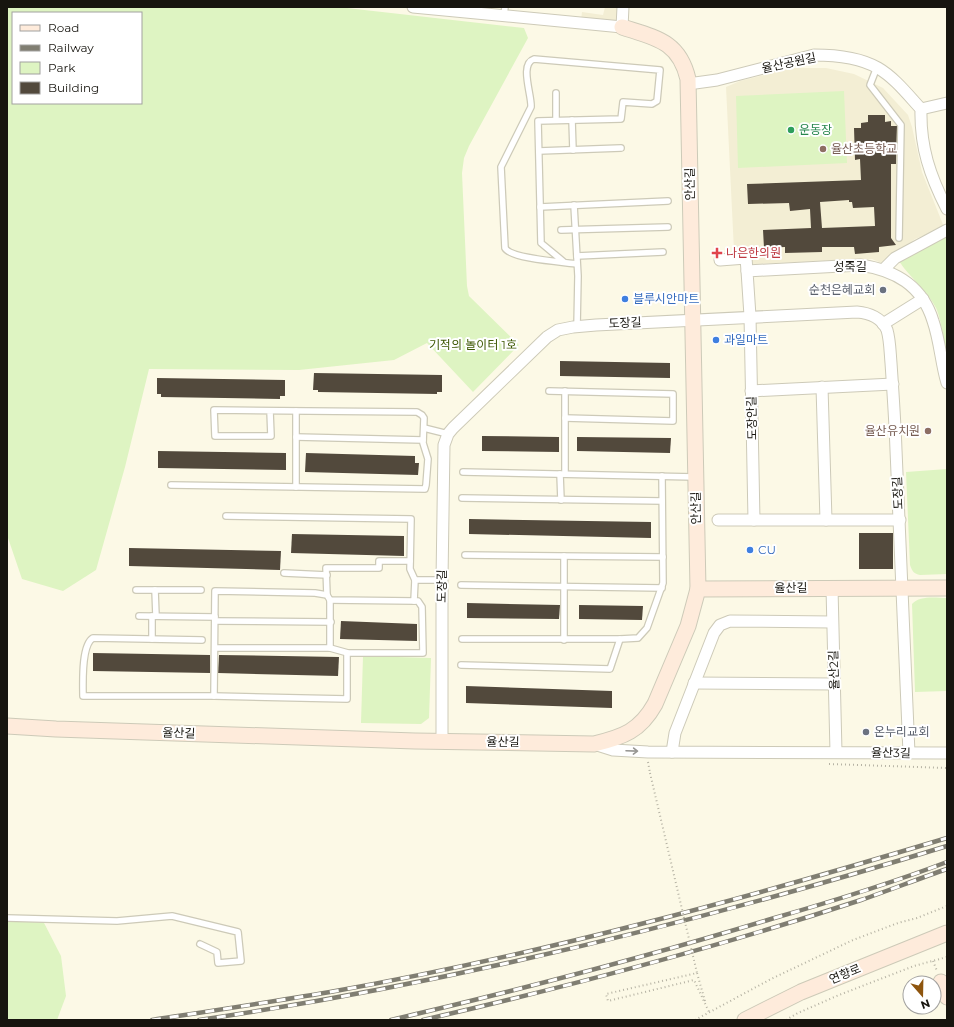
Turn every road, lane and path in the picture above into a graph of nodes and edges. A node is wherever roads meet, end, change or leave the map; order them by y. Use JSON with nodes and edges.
{"nodes":[{"id":1,"x":413,"y":7,"type":"edge"},
{"id":2,"x":623,"y":7,"type":"edge"},
{"id":3,"x":505,"y":11,"type":"edge"},
{"id":4,"x":622,"y":27,"type":"junction"},
{"id":5,"x":877,"y":67,"type":"junction"},
{"id":6,"x":688,"y":84,"type":"junction"},
{"id":7,"x":556,"y":93,"type":"dead end"},
{"id":8,"x":947,"y":103,"type":"edge"},
{"id":9,"x":921,"y":109,"type":"junction"},
{"id":10,"x":556,"y":120,"type":"junction"},
{"id":11,"x":572,"y":120,"type":"junction"},
{"id":12,"x":622,"y":148,"type":"dead end"},
{"id":13,"x":573,"y":150,"type":"junction"},
{"id":14,"x":539,"y":151,"type":"junction"},
{"id":15,"x":668,"y":201,"type":"dead end"},
{"id":16,"x":574,"y":205,"type":"junction"},
{"id":17,"x":540,"y":206,"type":"junction"},
{"id":18,"x":947,"y":210,"type":"edge"},
{"id":19,"x":668,"y":227,"type":"dead end"},
{"id":20,"x":561,"y":230,"type":"dead end"},
{"id":21,"x":576,"y":230,"type":"junction"},
{"id":22,"x":947,"y":230,"type":"edge"},
{"id":23,"x":899,"y":238,"type":"dead end"},
{"id":24,"x":663,"y":252,"type":"dead end"},
{"id":25,"x":577,"y":256,"type":"junction"},
{"id":26,"x":720,"y":260,"type":"dead end"},
{"id":27,"x":564,"y":262,"type":"junction"},
{"id":28,"x":577,"y":264,"type":"junction"},
{"id":29,"x":884,"y":269,"type":"junction"},
{"id":30,"x":747,"y":271,"type":"junction"},
{"id":31,"x":923,"y":299,"type":"junction"},
{"id":32,"x":750,"y":316,"type":"junction"},
{"id":33,"x":693,"y":320,"type":"junction"},
{"id":34,"x":883,"y":324,"type":"junction"},
{"id":35,"x":577,"y":327,"type":"junction"},
{"id":36,"x":947,"y":383,"type":"edge"},
{"id":37,"x":893,"y":384,"type":"junction"},
{"id":38,"x":822,"y":387,"type":"junction"},
{"id":39,"x":549,"y":390,"type":"dead end"},
{"id":40,"x":565,"y":391,"type":"junction"},
{"id":41,"x":751,"y":391,"type":"junction"},
{"id":42,"x":270,"y":411,"type":"junction"},
{"id":43,"x":296,"y":411,"type":"junction"},
{"id":44,"x":565,"y":418,"type":"junction"},
{"id":45,"x":424,"y":428,"type":"junction"},
{"id":46,"x":448,"y":434,"type":"junction"},
{"id":47,"x":296,"y":437,"type":"junction"},
{"id":48,"x":423,"y":440,"type":"junction"},
{"id":49,"x":463,"y":472,"type":"dead end"},
{"id":50,"x":562,"y":474,"type":"junction"},
{"id":51,"x":662,"y":476,"type":"junction"},
{"id":52,"x":696,"y":477,"type":"junction"},
{"id":53,"x":171,"y":485,"type":"dead end"},
{"id":54,"x":296,"y":487,"type":"junction"},
{"id":55,"x":462,"y":498,"type":"dead end"},
{"id":56,"x":561,"y":500,"type":"junction"},
{"id":57,"x":662,"y":501,"type":"junction"},
{"id":58,"x":226,"y":516,"type":"dead end"},
{"id":59,"x":718,"y":520,"type":"dead end"},
{"id":60,"x":754,"y":520,"type":"junction"},
{"id":61,"x":826,"y":520,"type":"junction"},
{"id":62,"x":900,"y":520,"type":"junction"},
{"id":63,"x":464,"y":555,"type":"dead end"},
{"id":64,"x":564,"y":556,"type":"junction"},
{"id":65,"x":663,"y":557,"type":"junction"},
{"id":66,"x":410,"y":561,"type":"junction"},
{"id":67,"x":284,"y":573,"type":"dead end"},
{"id":68,"x":326,"y":574,"type":"junction"},
{"id":69,"x":415,"y":580,"type":"junction"},
{"id":70,"x":442,"y":580,"type":"junction"},
{"id":71,"x":461,"y":585,"type":"dead end"},
{"id":72,"x":564,"y":586,"type":"junction"},
{"id":73,"x":662,"y":588,"type":"junction"},
{"id":74,"x":832,"y":588,"type":"junction"},
{"id":75,"x":903,"y":588,"type":"junction"},
{"id":76,"x":947,"y":588,"type":"edge"},
{"id":77,"x":698,"y":589,"type":"junction"},
{"id":78,"x":136,"y":590,"type":"dead end"},
{"id":79,"x":155,"y":590,"type":"junction"},
{"id":80,"x":201,"y":590,"type":"dead end"},
{"id":81,"x":329,"y":598,"type":"junction"},
{"id":82,"x":414,"y":601,"type":"junction"},
{"id":83,"x":139,"y":616,"type":"dead end"},
{"id":84,"x":154,"y":616,"type":"junction"},
{"id":85,"x":215,"y":619,"type":"junction"},
{"id":86,"x":331,"y":622,"type":"junction"},
{"id":87,"x":832,"y":622,"type":"junction"},
{"id":88,"x":152,"y":639,"type":"junction"},
{"id":89,"x":462,"y":639,"type":"dead end"},
{"id":90,"x":202,"y":640,"type":"dead end"},
{"id":91,"x":564,"y":640,"type":"junction"},
{"id":92,"x":620,"y":640,"type":"junction"},
{"id":93,"x":214,"y":648,"type":"junction"},
{"id":94,"x":330,"y":648,"type":"junction"},
{"id":95,"x":347,"y":653,"type":"junction"},
{"id":96,"x":461,"y":665,"type":"dead end"},
{"id":97,"x":694,"y":682,"type":"junction"},
{"id":98,"x":834,"y":684,"type":"junction"},
{"id":99,"x":214,"y":696,"type":"junction"},
{"id":100,"x":7,"y":726,"type":"edge"},
{"id":101,"x":442,"y":741,"type":"junction"},
{"id":102,"x":594,"y":744,"type":"junction"},
{"id":103,"x":672,"y":752,"type":"junction"},
{"id":104,"x":836,"y":752,"type":"junction"},
{"id":105,"x":909,"y":753,"type":"junction"},
{"id":106,"x":947,"y":753,"type":"edge"},
{"id":107,"x":650,"y":773,"type":"dead end"},
{"id":108,"x":947,"y":906,"type":"edge"},
{"id":109,"x":7,"y":918,"type":"edge"},
{"id":110,"x":947,"y":933,"type":"edge"},
{"id":111,"x":200,"y":944,"type":"dead end"},
{"id":112,"x":947,"y":956,"type":"edge"},
{"id":113,"x":697,"y":973,"type":"junction"},
{"id":114,"x":942,"y":984,"type":"edge"},
{"id":115,"x":947,"y":997,"type":"edge"},
{"id":116,"x":705,"y":1001,"type":"junction"},
{"id":117,"x":710,"y":1012,"type":"junction"},
{"id":118,"x":695,"y":1020,"type":"edge"},
{"id":119,"x":744,"y":1020,"type":"edge"},
{"id":120,"x":786,"y":1020,"type":"edge"}],
"edges":[{"from":1,"to":3,"type":"street","name":"안산길"},
{"from":2,"to":4,"type":"street"},
{"from":3,"to":4,"type":"street","name":"안산길"},
{"from":4,"to":6,"type":"street","name":"안산길"},
{"from":5,"to":6,"type":"street","name":"율산공원길"},
{"from":5,"to":9,"type":"street","name":"율산공원길"},
{"from":5,"to":23,"type":"lane"},
{"from":6,"to":33,"type":"street","name":"안산길"},
{"from":7,"to":10,"type":"lane"},
{"from":8,"to":9,"type":"street"},
{"from":9,"to":18,"type":"street"},
{"from":10,"to":11,"type":"lane"},
{"from":10,"to":14,"type":"lane"},
{"from":11,"to":13,"type":"lane"},
{"from":11,"to":27,"type":"lane"},
{"from":12,"to":13,"type":"lane"},
{"from":13,"to":14,"type":"lane"},
{"from":14,"to":17,"type":"lane"},
{"from":15,"to":16,"type":"lane"},
{"from":16,"to":17,"type":"lane"},
{"from":16,"to":21,"type":"lane"},
{"from":17,"to":27,"type":"lane"},
{"from":19,"to":21,"type":"lane"},
{"from":20,"to":21,"type":"lane"},
{"from":21,"to":25,"type":"lane"},
{"from":22,"to":29,"type":"street"},
{"from":24,"to":25,"type":"lane"},
{"from":25,"to":28,"type":"lane"},
{"from":26,"to":30,"type":"street"},
{"from":27,"to":28,"type":"lane"},
{"from":28,"to":35,"type":"lane"},
{"from":29,"to":30,"type":"street","name":"성죽길"},
{"from":29,"to":31,"type":"street","name":"성죽길"},
{"from":30,"to":32,"type":"street"},
{"from":31,"to":34,"type":"street"},
{"from":31,"to":36,"type":"street","name":"성죽길"},
{"from":32,"to":33,"type":"street","name":"도장길"},
{"from":32,"to":34,"type":"street","name":"도장길"},
{"from":32,"to":41,"type":"street","name":"도장안길"},
{"from":33,"to":35,"type":"street","name":"도장길"},
{"from":33,"to":52,"type":"street","name":"안산길"},
{"from":34,"to":37,"type":"street","name":"도장길"},
{"from":35,"to":46,"type":"street","name":"도장길"},
{"from":37,"to":38,"type":"street"},
{"from":37,"to":62,"type":"street","name":"도장길"},
{"from":38,"to":41,"type":"street"},
{"from":38,"to":61,"type":"street"},
{"from":39,"to":40,"type":"lane"},
{"from":40,"to":44,"type":"lane"},
{"from":40,"to":44,"type":"lane"},
{"from":41,"to":60,"type":"street","name":"도장안길"},
{"from":42,"to":42,"type":"lane"},
{"from":42,"to":43,"type":"lane"},
{"from":43,"to":45,"type":"lane"},
{"from":43,"to":47,"type":"lane"},
{"from":44,"to":50,"type":"lane"},
{"from":45,"to":46,"type":"lane"},
{"from":45,"to":48,"type":"lane"},
{"from":46,"to":70,"type":"street","name":"도장길"},
{"from":47,"to":48,"type":"lane"},
{"from":47,"to":54,"type":"lane"},
{"from":48,"to":54,"type":"lane"},
{"from":49,"to":50,"type":"lane"},
{"from":50,"to":51,"type":"lane"},
{"from":50,"to":56,"type":"lane"},
{"from":51,"to":52,"type":"lane"},
{"from":51,"to":57,"type":"lane"},
{"from":52,"to":77,"type":"street","name":"안산길"},
{"from":53,"to":54,"type":"lane"},
{"from":55,"to":56,"type":"lane"},
{"from":56,"to":57,"type":"lane"},
{"from":57,"to":65,"type":"lane"},
{"from":58,"to":66,"type":"lane"},
{"from":59,"to":60,"type":"street"},
{"from":60,"to":61,"type":"street"},
{"from":61,"to":62,"type":"street"},
{"from":62,"to":75,"type":"street","name":"도장길"},
{"from":63,"to":64,"type":"lane"},
{"from":64,"to":65,"type":"lane"},
{"from":64,"to":72,"type":"lane"},
{"from":65,"to":73,"type":"lane"},
{"from":66,"to":68,"type":"lane"},
{"from":66,"to":69,"type":"lane"},
{"from":67,"to":68,"type":"lane"},
{"from":68,"to":81,"type":"lane"},
{"from":69,"to":70,"type":"lane"},
{"from":69,"to":82,"type":"lane"},
{"from":70,"to":101,"type":"street","name":"도장길"},
{"from":71,"to":72,"type":"lane"},
{"from":72,"to":73,"type":"lane"},
{"from":72,"to":91,"type":"lane"},
{"from":73,"to":92,"type":"lane"},
{"from":74,"to":75,"type":"street","name":"율산길"},
{"from":74,"to":77,"type":"street","name":"율산길"},
{"from":74,"to":87,"type":"street","name":"율산2길"},
{"from":75,"to":76,"type":"street","name":"율산길"},
{"from":75,"to":105,"type":"street"},
{"from":77,"to":102,"type":"street","name":"율산길"},
{"from":78,"to":79,"type":"lane"},
{"from":79,"to":80,"type":"lane"},
{"from":79,"to":84,"type":"lane"},
{"from":81,"to":82,"type":"lane"},
{"from":81,"to":85,"type":"lane"},
{"from":81,"to":86,"type":"lane"},
{"from":82,"to":95,"type":"lane"},
{"from":83,"to":84,"type":"lane"},
{"from":84,"to":85,"type":"lane"},
{"from":84,"to":88,"type":"lane"},
{"from":85,"to":86,"type":"lane"},
{"from":85,"to":93,"type":"lane"},
{"from":86,"to":94,"type":"lane"},
{"from":87,"to":97,"type":"street"},
{"from":87,"to":98,"type":"street","name":"율산2길"},
{"from":88,"to":90,"type":"lane"},
{"from":88,"to":99,"type":"lane"},
{"from":89,"to":91,"type":"lane"},
{"from":91,"to":92,"type":"lane"},
{"from":92,"to":96,"type":"lane"},
{"from":93,"to":94,"type":"lane"},
{"from":93,"to":99,"type":"lane"},
{"from":94,"to":95,"type":"lane"},
{"from":95,"to":99,"type":"lane"},
{"from":97,"to":98,"type":"street"},
{"from":97,"to":103,"type":"street"},
{"from":98,"to":104,"type":"street","name":"율산2길"},
{"from":100,"to":101,"type":"street","name":"율산길"},
{"from":101,"to":102,"type":"street","name":"율산길"},
{"from":102,"to":103,"type":"street","name":"율산3길","one_way":true},
{"from":103,"to":104,"type":"street","name":"율산3길"},
{"from":104,"to":105,"type":"street","name":"율산3길"},
{"from":105,"to":106,"type":"street","name":"율산3길"},
{"from":107,"to":113,"type":"path","bridge":true},
{"from":108,"to":117,"type":"path"},
{"from":109,"to":111,"type":"lane"},
{"from":110,"to":119,"type":"street","name":"연향로"},
{"from":112,"to":120,"type":"path"},
{"from":113,"to":116,"type":"path"},
{"from":113,"to":116,"type":"path"},
{"from":114,"to":115,"type":"street"},
{"from":116,"to":117,"type":"path"},
{"from":117,"to":118,"type":"path"}]}
